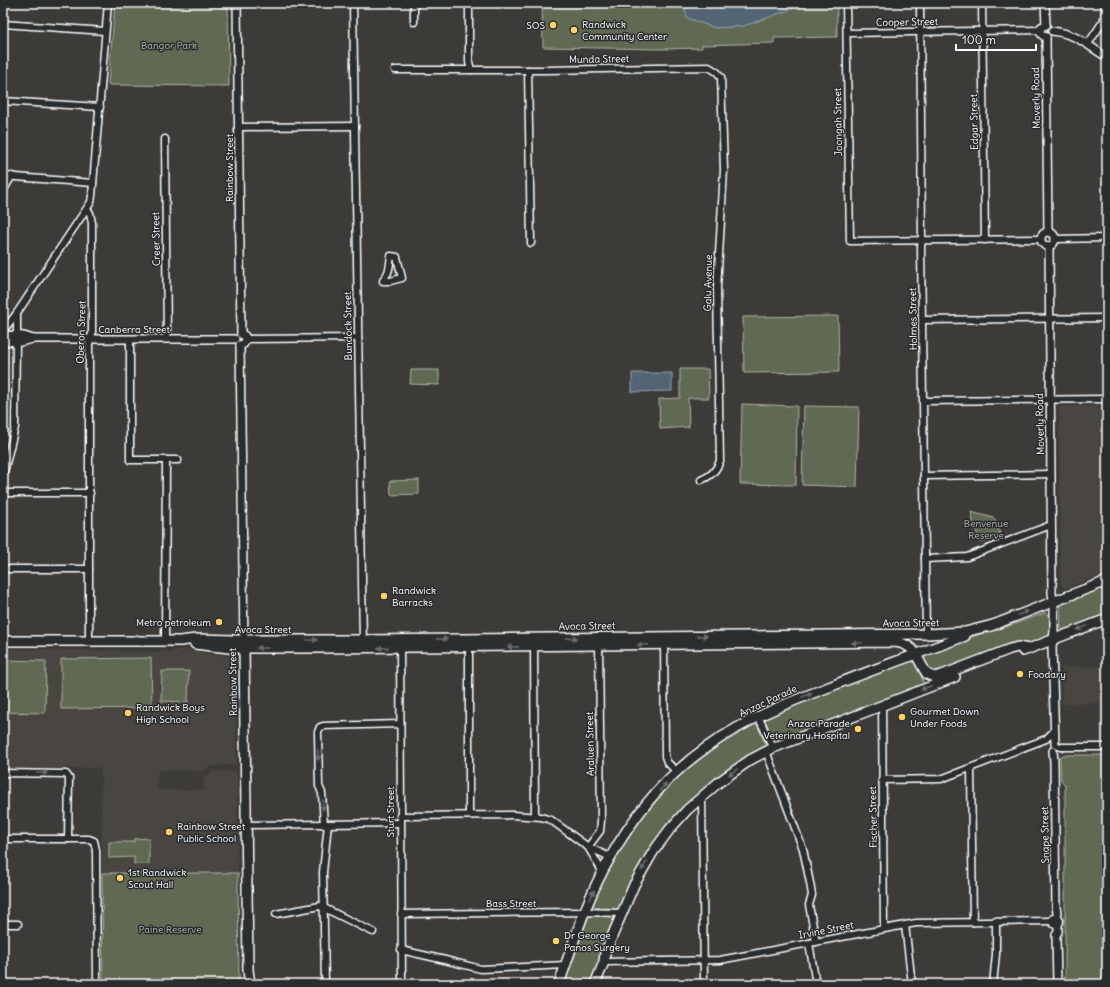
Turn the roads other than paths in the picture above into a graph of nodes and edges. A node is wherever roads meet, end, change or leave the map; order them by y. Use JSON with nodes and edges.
{"nodes":[{"id":1,"x":108,"y":3,"type":"edge"},
{"id":2,"x":237,"y":3,"type":"edge"},
{"id":3,"x":353,"y":3,"type":"edge"},
{"id":4,"x":414,"y":3,"type":"edge"},
{"id":5,"x":469,"y":3,"type":"edge"},
{"id":6,"x":846,"y":3,"type":"edge"},
{"id":7,"x":920,"y":3,"type":"edge"},
{"id":8,"x":982,"y":3,"type":"edge"},
{"id":9,"x":1045,"y":3,"type":"edge"},
{"id":10,"x":1106,"y":3,"type":"edge"},
{"id":11,"x":414,"y":22,"type":"dead end"},
{"id":12,"x":3,"y":24,"type":"edge"},
{"id":13,"x":1046,"y":25,"type":"junction"},
{"id":14,"x":1040,"y":30,"type":"junction"},
{"id":15,"x":105,"y":31,"type":"junction"},
{"id":16,"x":983,"y":31,"type":"junction"},
{"id":17,"x":1052,"y":31,"type":"junction"},
{"id":18,"x":920,"y":32,"type":"junction"},
{"id":19,"x":847,"y":33,"type":"junction"},
{"id":20,"x":1046,"y":37,"type":"junction"},
{"id":21,"x":1088,"y":44,"type":"junction"},
{"id":22,"x":1107,"y":57,"type":"edge"},
{"id":23,"x":395,"y":70,"type":"dead end"},
{"id":24,"x":472,"y":70,"type":"junction"},
{"id":25,"x":528,"y":70,"type":"junction"},
{"id":26,"x":721,"y":77,"type":"joint"},
{"id":27,"x":3,"y":101,"type":"edge"},
{"id":28,"x":100,"y":108,"type":"junction"},
{"id":29,"x":354,"y":126,"type":"junction"},
{"id":30,"x":239,"y":127,"type":"junction"},
{"id":31,"x":164,"y":139,"type":"dead end"},
{"id":32,"x":3,"y":176,"type":"edge"},
{"id":33,"x":12,"y":176,"type":"junction"},
{"id":34,"x":93,"y":183,"type":"junction"},
{"id":35,"x":3,"y":191,"type":"edge"},
{"id":36,"x":87,"y":209,"type":"junction"},
{"id":37,"x":1048,"y":232,"type":"junction"},
{"id":38,"x":1107,"y":238,"type":"edge"},
{"id":39,"x":1041,"y":239,"type":"junction"},
{"id":40,"x":1055,"y":239,"type":"junction"},
{"id":41,"x":922,"y":240,"type":"junction"},
{"id":42,"x":985,"y":240,"type":"junction"},
{"id":43,"x":531,"y":242,"type":"dead end"},
{"id":44,"x":1049,"y":246,"type":"junction"},
{"id":45,"x":17,"y":313,"type":"junction"},
{"id":46,"x":1107,"y":318,"type":"edge"},
{"id":47,"x":13,"y":319,"type":"junction"},
{"id":48,"x":1050,"y":319,"type":"junction"},
{"id":49,"x":923,"y":320,"type":"junction"},
{"id":50,"x":3,"y":324,"type":"edge"},
{"id":51,"x":3,"y":331,"type":"edge"},
{"id":52,"x":3,"y":335,"type":"edge"},
{"id":53,"x":243,"y":336,"type":"junction"},
{"id":54,"x":358,"y":338,"type":"junction"},
{"id":55,"x":17,"y":339,"type":"junction"},
{"id":56,"x":91,"y":339,"type":"junction"},
{"id":57,"x":130,"y":339,"type":"junction"},
{"id":58,"x":167,"y":339,"type":"junction"},
{"id":59,"x":235,"y":339,"type":"junction"},
{"id":60,"x":3,"y":341,"type":"edge"},
{"id":61,"x":240,"y":345,"type":"junction"},
{"id":62,"x":1107,"y":399,"type":"edge"},
{"id":63,"x":1050,"y":400,"type":"junction"},
{"id":64,"x":924,"y":401,"type":"junction"},
{"id":65,"x":166,"y":460,"type":"junction"},
{"id":66,"x":178,"y":460,"type":"dead end"},
{"id":67,"x":1051,"y":474,"type":"junction"},
{"id":68,"x":3,"y":476,"type":"edge"},
{"id":69,"x":924,"y":476,"type":"junction"},
{"id":70,"x":701,"y":480,"type":"dead end"},
{"id":71,"x":3,"y":493,"type":"edge"},
{"id":72,"x":90,"y":493,"type":"junction"},
{"id":73,"x":1051,"y":525,"type":"junction"},
{"id":74,"x":925,"y":559,"type":"junction"},
{"id":75,"x":3,"y":569,"type":"edge"},
{"id":76,"x":89,"y":569,"type":"junction"},
{"id":77,"x":1107,"y":581,"type":"edge"},
{"id":78,"x":1053,"y":601,"type":"junction"},
{"id":79,"x":1107,"y":619,"type":"edge"},
{"id":80,"x":993,"y":625,"type":"junction"},
{"id":81,"x":926,"y":634,"type":"junction"},
{"id":82,"x":813,"y":639,"type":"junction"},
{"id":83,"x":1053,"y":640,"type":"junction"},
{"id":84,"x":3,"y":641,"type":"edge"},
{"id":85,"x":89,"y":641,"type":"junction"},
{"id":86,"x":165,"y":641,"type":"junction"},
{"id":87,"x":599,"y":641,"type":"junction"},
{"id":88,"x":664,"y":641,"type":"junction"},
{"id":89,"x":534,"y":642,"type":"junction"},
{"id":90,"x":896,"y":642,"type":"junction"},
{"id":91,"x":469,"y":643,"type":"junction"},
{"id":92,"x":244,"y":644,"type":"junction"},
{"id":93,"x":363,"y":644,"type":"junction"},
{"id":94,"x":400,"y":644,"type":"junction"},
{"id":95,"x":1028,"y":649,"type":"junction"},
{"id":96,"x":917,"y":654,"type":"junction"},
{"id":97,"x":898,"y":661,"type":"junction"},
{"id":98,"x":882,"y":705,"type":"junction"},
{"id":99,"x":758,"y":716,"type":"junction"},
{"id":100,"x":400,"y":724,"type":"junction"},
{"id":101,"x":1054,"y":730,"type":"junction"},
{"id":102,"x":1056,"y":747,"type":"junction"},
{"id":103,"x":1107,"y":747,"type":"edge"},
{"id":104,"x":769,"y":750,"type":"junction"},
{"id":105,"x":971,"y":768,"type":"junction"},
{"id":106,"x":677,"y":772,"type":"junction"},
{"id":107,"x":3,"y":773,"type":"edge"},
{"id":108,"x":882,"y":780,"type":"junction"},
{"id":109,"x":702,"y":797,"type":"junction"},
{"id":110,"x":469,"y":815,"type":"junction"},
{"id":111,"x":400,"y":816,"type":"junction"},
{"id":112,"x":535,"y":816,"type":"junction"},
{"id":113,"x":400,"y":823,"type":"junction"},
{"id":114,"x":326,"y":824,"type":"junction"},
{"id":115,"x":246,"y":825,"type":"junction"},
{"id":116,"x":3,"y":838,"type":"edge"},
{"id":117,"x":68,"y":838,"type":"junction"},
{"id":118,"x":588,"y":847,"type":"junction"},
{"id":119,"x":610,"y":858,"type":"junction"},
{"id":120,"x":602,"y":871,"type":"junction"},
{"id":121,"x":324,"y":907,"type":"junction"},
{"id":122,"x":585,"y":912,"type":"junction"},
{"id":123,"x":622,"y":913,"type":"junction"},
{"id":124,"x":276,"y":914,"type":"dead end"},
{"id":125,"x":401,"y":914,"type":"junction"},
{"id":126,"x":996,"y":921,"type":"junction"},
{"id":127,"x":1055,"y":921,"type":"junction"},
{"id":128,"x":973,"y":922,"type":"junction"},
{"id":129,"x":3,"y":924,"type":"edge"},
{"id":130,"x":18,"y":924,"type":"dead end"},
{"id":131,"x":904,"y":925,"type":"junction"},
{"id":132,"x":884,"y":929,"type":"junction"},
{"id":133,"x":373,"y":932,"type":"dead end"},
{"id":134,"x":816,"y":942,"type":"junction"},
{"id":135,"x":809,"y":943,"type":"junction"},
{"id":136,"x":401,"y":950,"type":"junction"},
{"id":137,"x":704,"y":961,"type":"junction"},
{"id":138,"x":604,"y":962,"type":"junction"},
{"id":139,"x":566,"y":966,"type":"junction"},
{"id":140,"x":248,"y":970,"type":"junction"},
{"id":141,"x":97,"y":984,"type":"edge"},
{"id":142,"x":246,"y":984,"type":"edge"},
{"id":143,"x":250,"y":984,"type":"edge"},
{"id":144,"x":325,"y":984,"type":"edge"},
{"id":145,"x":402,"y":984,"type":"edge"},
{"id":146,"x":559,"y":984,"type":"edge"},
{"id":147,"x":595,"y":984,"type":"edge"},
{"id":148,"x":704,"y":984,"type":"edge"},
{"id":149,"x":816,"y":984,"type":"edge"},
{"id":150,"x":912,"y":984,"type":"edge"},
{"id":151,"x":993,"y":984,"type":"edge"},
{"id":152,"x":1057,"y":984,"type":"edge"}],
"edges":[{"from":1,"to":15,"type":"street"},
{"from":2,"to":30,"type":"street","name":"Rainbow Street"},
{"from":3,"to":29,"type":"street","name":"Bundock Street"},
{"from":4,"to":11,"type":"street"},
{"from":5,"to":24,"type":"street"},
{"from":6,"to":19,"type":"street","name":"Joongah Street"},
{"from":7,"to":18,"type":"street","name":"Holmes Street"},
{"from":8,"to":16,"type":"street","name":"Edgar Street"},
{"from":9,"to":13,"type":"street"},
{"from":10,"to":21,"type":"street"},
{"from":12,"to":15,"type":"street"},
{"from":13,"to":14,"type":"street"},
{"from":13,"to":17,"type":"street"},
{"from":14,"to":16,"type":"street","name":"Cooper Street"},
{"from":14,"to":20,"type":"street"},
{"from":15,"to":28,"type":"street"},
{"from":16,"to":18,"type":"street","name":"Cooper Street"},
{"from":16,"to":42,"type":"street","name":"Edgar Street"},
{"from":17,"to":20,"type":"street"},
{"from":17,"to":21,"type":"street"},
{"from":18,"to":19,"type":"street","name":"Cooper Street"},
{"from":18,"to":41,"type":"street","name":"Holmes Street"},
{"from":19,"to":41,"type":"street","name":"Joongah Street"},
{"from":20,"to":37,"type":"street","name":"Moverly Road"},
{"from":21,"to":22,"type":"street"},
{"from":23,"to":24,"type":"street","name":"Munda Street"},
{"from":24,"to":25,"type":"street","name":"Munda Street"},
{"from":25,"to":26,"type":"street","name":"Munda Street"},
{"from":25,"to":43,"type":"street"},
{"from":26,"to":70,"type":"street","name":"Galu Avenue"},
{"from":27,"to":28,"type":"street"},
{"from":28,"to":34,"type":"street"},
{"from":29,"to":30,"type":"street"},
{"from":29,"to":54,"type":"street","name":"Bundock Street"},
{"from":30,"to":53,"type":"street","name":"Rainbow Street"},
{"from":31,"to":58,"type":"street","name":"Creer Street"},
{"from":32,"to":33,"type":"street"},
{"from":33,"to":34,"type":"street"},
{"from":33,"to":35,"type":"street"},
{"from":34,"to":36,"type":"street"},
{"from":36,"to":45,"type":"street"},
{"from":36,"to":56,"type":"street","name":"Oberon Street"},
{"from":37,"to":39,"type":"street"},
{"from":37,"to":40,"type":"street"},
{"from":38,"to":40,"type":"street"},
{"from":39,"to":42,"type":"street"},
{"from":39,"to":44,"type":"street"},
{"from":40,"to":44,"type":"street"},
{"from":41,"to":42,"type":"street"},
{"from":41,"to":49,"type":"street","name":"Holmes Street"},
{"from":44,"to":48,"type":"street","name":"Moverly Road"},
{"from":45,"to":47,"type":"street"},
{"from":45,"to":55,"type":"street"},
{"from":46,"to":48,"type":"street"},
{"from":47,"to":50,"type":"street"},
{"from":47,"to":51,"type":"street"},
{"from":48,"to":49,"type":"street"},
{"from":48,"to":63,"type":"street","name":"Moverly Road"},
{"from":49,"to":64,"type":"street","name":"Holmes Street"},
{"from":52,"to":55,"type":"street","name":"Canberra Street"},
{"from":53,"to":54,"type":"street"},
{"from":53,"to":59,"type":"street"},
{"from":53,"to":61,"type":"street"},
{"from":54,"to":93,"type":"street","name":"Bundock Street"},
{"from":55,"to":56,"type":"street","name":"Canberra Street"},
{"from":55,"to":60,"type":"street","name":"Canberra Street"},
{"from":55,"to":68,"type":"street"},
{"from":56,"to":57,"type":"street","name":"Canberra Street"},
{"from":56,"to":72,"type":"street","name":"Oberon Street"},
{"from":57,"to":58,"type":"street","name":"Canberra Street"},
{"from":57,"to":65,"type":"street"},
{"from":58,"to":59,"type":"street","name":"Canberra Street"},
{"from":59,"to":61,"type":"street"},
{"from":61,"to":92,"type":"street","name":"Rainbow Street"},
{"from":62,"to":63,"type":"street"},
{"from":63,"to":64,"type":"street"},
{"from":63,"to":67,"type":"street","name":"Moverly Road"},
{"from":64,"to":69,"type":"street","name":"Holmes Street"},
{"from":65,"to":66,"type":"street"},
{"from":65,"to":86,"type":"street"},
{"from":67,"to":69,"type":"street"},
{"from":67,"to":73,"type":"street","name":"Moverly Road"},
{"from":69,"to":74,"type":"street","name":"Holmes Street"},
{"from":71,"to":72,"type":"street"},
{"from":72,"to":76,"type":"street","name":"Oberon Street"},
{"from":73,"to":74,"type":"street"},
{"from":73,"to":78,"type":"street","name":"Moverly Road"},
{"from":74,"to":81,"type":"street","name":"Holmes Street"},
{"from":75,"to":76,"type":"street"},
{"from":76,"to":85,"type":"street","name":"Oberon Street"},
{"from":77,"to":78,"type":"main road","name":"Anzac Parade"},
{"from":80,"to":78,"type":"main road","name":"Anzac Parade","one_way":true},
{"from":78,"to":83,"type":"street","name":"Snape Street"},
{"from":79,"to":83,"type":"main road","one_way":true},
{"from":80,"to":81,"type":"main road","name":"Avoca Street"},
{"from":80,"to":96,"type":"main road","name":"Anzac Parade"},
{"from":81,"to":82,"type":"main road","name":"Avoca Street"},
{"from":82,"to":88,"type":"main road","name":"Avoca Street"},
{"from":90,"to":82,"type":"main road","name":"Avoca Street","one_way":true},
{"from":83,"to":95,"type":"main road"},
{"from":83,"to":101,"type":"street","name":"Snape Street"},
{"from":84,"to":85,"type":"main road","name":"Avoca Street"},
{"from":85,"to":86,"type":"main road","name":"Avoca Street"},
{"from":86,"to":92,"type":"main road","name":"Avoca Street"},
{"from":87,"to":88,"type":"main road","name":"Avoca Street"},
{"from":87,"to":89,"type":"main road","name":"Avoca Street"},
{"from":87,"to":118,"type":"street","name":"Araluen Street"},
{"from":88,"to":106,"type":"street"},
{"from":89,"to":91,"type":"main road","name":"Avoca Street"},
{"from":89,"to":112,"type":"street"},
{"from":90,"to":96,"type":"main road"},
{"from":90,"to":97,"type":"main road"},
{"from":91,"to":94,"type":"main road","name":"Avoca Street"},
{"from":91,"to":110,"type":"street"},
{"from":92,"to":93,"type":"main road","name":"Avoca Street"},
{"from":92,"to":115,"type":"main road","name":"Rainbow Street"},
{"from":93,"to":94,"type":"main road","name":"Avoca Street"},
{"from":94,"to":100,"type":"street","name":"Sturt Street"},
{"from":95,"to":96,"type":"main road"},
{"from":95,"to":98,"type":"main road","one_way":true},
{"from":96,"to":97,"type":"main road","name":"Anzac Parade"},
{"from":99,"to":97,"type":"main road","name":"Anzac Parade","one_way":true},
{"from":98,"to":104,"type":"main road"},
{"from":98,"to":108,"type":"street","name":"Fischer Street"},
{"from":99,"to":104,"type":"street"},
{"from":99,"to":106,"type":"main road","name":"Anzac Parade"},
{"from":100,"to":111,"type":"street","name":"Sturt Street"},
{"from":100,"to":114,"type":"street","one_way":true},
{"from":101,"to":102,"type":"street","name":"Snape Street"},
{"from":101,"to":105,"type":"street"},
{"from":102,"to":103,"type":"street"},
{"from":102,"to":127,"type":"street","name":"Snape Street"},
{"from":104,"to":109,"type":"main road","one_way":true},
{"from":104,"to":134,"type":"street"},
{"from":105,"to":108,"type":"street"},
{"from":105,"to":128,"type":"street"},
{"from":119,"to":106,"type":"main road","name":"Anzac Parade","one_way":true},
{"from":107,"to":117,"type":"street","one_way":true},
{"from":108,"to":132,"type":"street","name":"Fischer Street"},
{"from":109,"to":123,"type":"main road","one_way":true},
{"from":109,"to":137,"type":"street"},
{"from":110,"to":111,"type":"street"},
{"from":110,"to":112,"type":"street"},
{"from":111,"to":113,"type":"street","name":"Sturt Street"},
{"from":112,"to":118,"type":"street"},
{"from":113,"to":114,"type":"street"},
{"from":113,"to":125,"type":"street","name":"Sturt Street"},
{"from":114,"to":115,"type":"street"},
{"from":114,"to":121,"type":"street"},
{"from":115,"to":140,"type":"main road","name":"Rainbow Street"},
{"from":116,"to":117,"type":"street"},
{"from":117,"to":141,"type":"street"},
{"from":118,"to":119,"type":"street"},
{"from":118,"to":120,"type":"street"},
{"from":119,"to":120,"type":"main road","name":"Anzac Parade"},
{"from":122,"to":120,"type":"main road","name":"Anzac Parade","one_way":true},
{"from":121,"to":124,"type":"street"},
{"from":121,"to":133,"type":"street"},
{"from":121,"to":144,"type":"street"},
{"from":122,"to":123,"type":"street","name":"Bass Street"},
{"from":122,"to":125,"type":"street","name":"Bass Street"},
{"from":122,"to":139,"type":"main road","name":"Anzac Parade"},
{"from":123,"to":138,"type":"main road"},
{"from":125,"to":136,"type":"street","name":"Sturt Street"},
{"from":126,"to":127,"type":"street","name":"Irvine Street"},
{"from":126,"to":128,"type":"street","name":"Irvine Street"},
{"from":126,"to":151,"type":"street"},
{"from":127,"to":152,"type":"street","name":"Snape Street"},
{"from":128,"to":131,"type":"street","name":"Irvine Street"},
{"from":129,"to":130,"type":"street"},
{"from":131,"to":132,"type":"street","name":"Irvine Street"},
{"from":131,"to":150,"type":"street"},
{"from":132,"to":134,"type":"street","name":"Irvine Street"},
{"from":134,"to":135,"type":"street","name":"Irvine Street"},
{"from":135,"to":137,"type":"street","name":"Irvine Street"},
{"from":135,"to":149,"type":"street"},
{"from":136,"to":139,"type":"street"},
{"from":136,"to":145,"type":"street","name":"Sturt Street"},
{"from":137,"to":138,"type":"street","name":"Irvine Street"},
{"from":137,"to":148,"type":"street"},
{"from":138,"to":147,"type":"main road"},
{"from":139,"to":146,"type":"main road","name":"Anzac Parade"},
{"from":140,"to":142,"type":"main road","name":"Rainbow Street"},
{"from":140,"to":143,"type":"main road","name":"Rainbow Street"}]}
